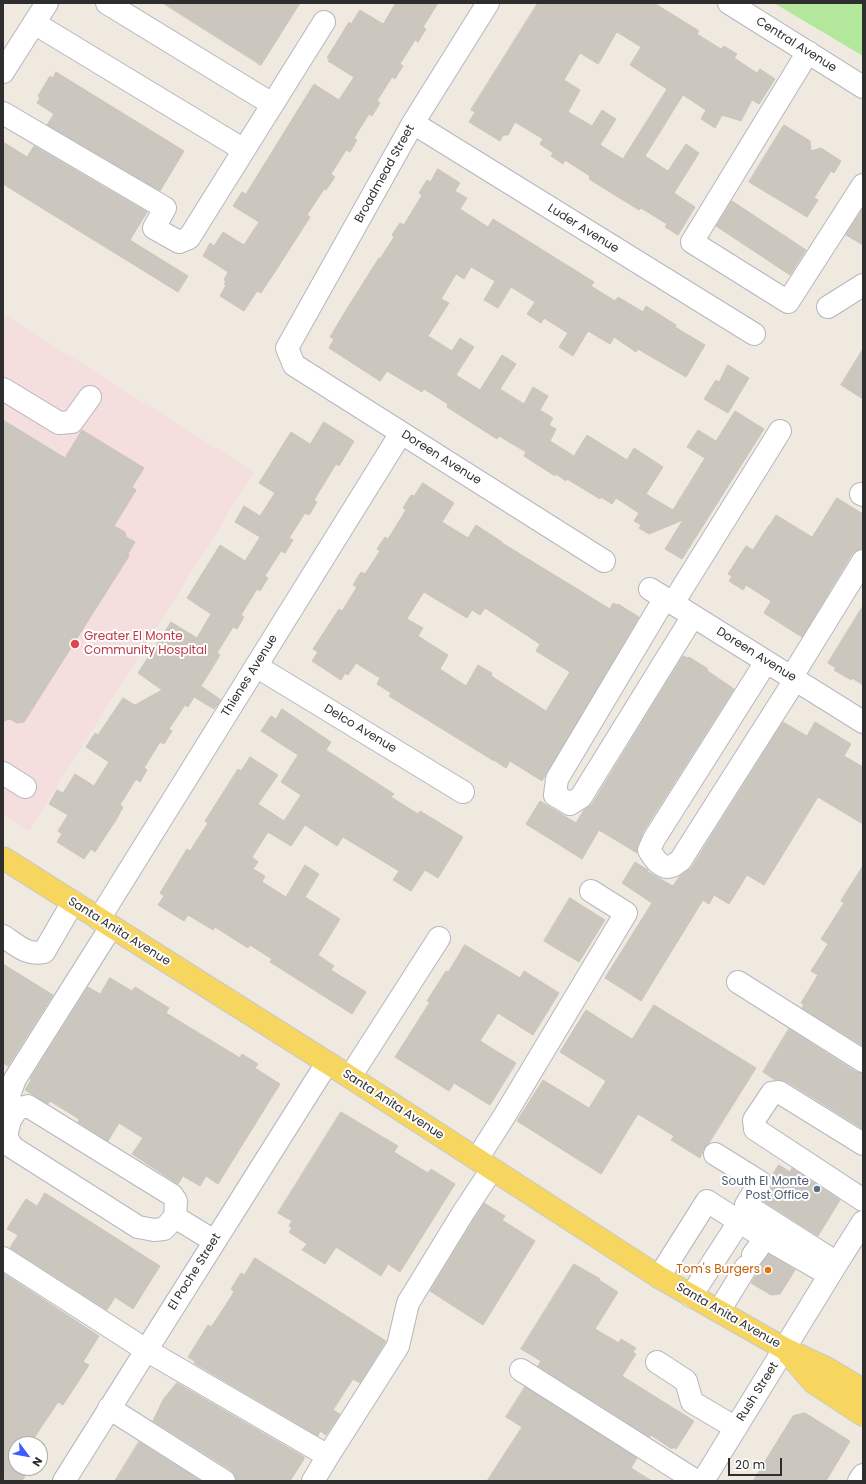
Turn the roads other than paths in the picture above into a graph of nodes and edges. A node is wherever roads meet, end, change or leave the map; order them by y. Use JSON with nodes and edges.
{"nodes":[{"id":1,"x":47,"y":3,"type":"edge"},
{"id":2,"x":107,"y":3,"type":"edge"},
{"id":3,"x":488,"y":3,"type":"edge"},
{"id":4,"x":729,"y":3,"type":"edge"},
{"id":5,"x":324,"y":22,"type":"dead end"},
{"id":6,"x":34,"y":23,"type":"junction"},
{"id":7,"x":808,"y":52,"type":"junction"},
{"id":8,"x":3,"y":72,"type":"edge"},
{"id":9,"x":863,"y":87,"type":"edge"},
{"id":10,"x":272,"y":104,"type":"junction"},
{"id":11,"x":3,"y":113,"type":"edge"},
{"id":12,"x":413,"y":123,"type":"junction"},
{"id":13,"x":244,"y":150,"type":"junction"},
{"id":14,"x":863,"y":185,"type":"edge"},
{"id":15,"x":863,"y":285,"type":"edge"},
{"id":16,"x":828,"y":308,"type":"dead end"},
{"id":17,"x":754,"y":334,"type":"dead end"},
{"id":18,"x":287,"y":348,"type":"joint"},
{"id":19,"x":3,"y":389,"type":"edge"},
{"id":20,"x":90,"y":397,"type":"dead end"},
{"id":21,"x":780,"y":431,"type":"dead end"},
{"id":22,"x":401,"y":433,"type":"junction"},
{"id":23,"x":604,"y":561,"type":"dead end"},
{"id":24,"x":863,"y":561,"type":"edge"},
{"id":25,"x":662,"y":597,"type":"junction"},
{"id":26,"x":693,"y":616,"type":"junction"},
{"id":27,"x":766,"y":662,"type":"junction"},
{"id":28,"x":256,"y":666,"type":"junction"},
{"id":29,"x":796,"y":680,"type":"junction"},
{"id":30,"x":862,"y":720,"type":"edge"},
{"id":31,"x":3,"y":774,"type":"edge"},
{"id":32,"x":25,"y":787,"type":"dead end"},
{"id":33,"x":464,"y":792,"type":"dead end"},
{"id":34,"x":3,"y":858,"type":"edge"},
{"id":35,"x":591,"y":891,"type":"dead end"},
{"id":36,"x":73,"y":902,"type":"junction"},
{"id":37,"x":105,"y":923,"type":"junction"},
{"id":38,"x":3,"y":936,"type":"edge"},
{"id":39,"x":439,"y":938,"type":"dead end"},
{"id":40,"x":738,"y":982,"type":"dead end"},
{"id":41,"x":863,"y":1061,"type":"edge"},
{"id":42,"x":327,"y":1063,"type":"junction"},
{"id":43,"x":350,"y":1078,"type":"junction"},
{"id":44,"x":14,"y":1112,"type":"junction"},
{"id":45,"x":4,"y":1140,"type":"edge"},
{"id":46,"x":863,"y":1144,"type":"edge"},
{"id":47,"x":715,"y":1154,"type":"dead end"},
{"id":48,"x":484,"y":1164,"type":"junction"},
{"id":49,"x":863,"y":1200,"type":"edge"},
{"id":50,"x":175,"y":1217,"type":"junction"},
{"id":51,"x":739,"y":1222,"type":"junction"},
{"id":52,"x":863,"y":1222,"type":"edge"},
{"id":53,"x":214,"y":1242,"type":"junction"},
{"id":54,"x":755,"y":1253,"type":"junction"},
{"id":55,"x":3,"y":1258,"type":"edge"},
{"id":56,"x":833,"y":1269,"type":"junction"},
{"id":57,"x":659,"y":1277,"type":"junction"},
{"id":58,"x":691,"y":1296,"type":"junction"},
{"id":59,"x":720,"y":1311,"type":"junction"},
{"id":60,"x":785,"y":1349,"type":"junction"},
{"id":61,"x":146,"y":1350,"type":"junction"},
{"id":62,"x":657,"y":1362,"type":"dead end"},
{"id":63,"x":521,"y":1370,"type":"dead end"},
{"id":64,"x":863,"y":1390,"type":"edge"},
{"id":65,"x":109,"y":1408,"type":"junction"},
{"id":66,"x":863,"y":1415,"type":"edge"},
{"id":67,"x":736,"y":1428,"type":"junction"},
{"id":68,"x":328,"y":1456,"type":"junction"},
{"id":69,"x":863,"y":1475,"type":"edge"},
{"id":70,"x":64,"y":1481,"type":"edge"},
{"id":71,"x":224,"y":1481,"type":"edge"},
{"id":72,"x":313,"y":1481,"type":"edge"},
{"id":73,"x":696,"y":1481,"type":"edge"},
{"id":74,"x":703,"y":1481,"type":"edge"},
{"id":75,"x":859,"y":1481,"type":"edge"}],
"edges":[{"from":1,"to":6,"type":"street"},
{"from":2,"to":10,"type":"street"},
{"from":3,"to":12,"type":"street","name":"Broadmead Street"},
{"from":4,"to":7,"type":"street","name":"Central Avenue"},
{"from":5,"to":10,"type":"street"},
{"from":6,"to":8,"type":"street"},
{"from":6,"to":13,"type":"street"},
{"from":7,"to":9,"type":"street","name":"Central Avenue"},
{"from":7,"to":14,"type":"street"},
{"from":10,"to":13,"type":"street"},
{"from":11,"to":13,"type":"street"},
{"from":12,"to":17,"type":"street","name":"Luder Avenue"},
{"from":12,"to":18,"type":"street","name":"Broadmead Street"},
{"from":15,"to":16,"type":"street"},
{"from":18,"to":22,"type":"street","name":"Doreen Avenue"},
{"from":19,"to":20,"type":"street"},
{"from":21,"to":25,"type":"street"},
{"from":22,"to":23,"type":"street","name":"Doreen Avenue"},
{"from":22,"to":28,"type":"street","name":"Thienes Avenue"},
{"from":24,"to":29,"type":"street"},
{"from":25,"to":26,"type":"street","name":"Doreen Avenue"},
{"from":25,"to":26,"type":"street"},
{"from":26,"to":27,"type":"street","name":"Doreen Avenue"},
{"from":27,"to":29,"type":"street","name":"Doreen Avenue"},
{"from":27,"to":29,"type":"street"},
{"from":28,"to":33,"type":"street","name":"Delco Avenue"},
{"from":28,"to":37,"type":"street","name":"Thienes Avenue"},
{"from":29,"to":30,"type":"street","name":"Doreen Avenue"},
{"from":31,"to":32,"type":"street"},
{"from":34,"to":36,"type":"main road","name":"Santa Anita Avenue"},
{"from":35,"to":48,"type":"street"},
{"from":36,"to":37,"type":"main road","name":"Santa Anita Avenue"},
{"from":36,"to":38,"type":"street"},
{"from":37,"to":42,"type":"main road","name":"Santa Anita Avenue"},
{"from":37,"to":44,"type":"street","name":"Thienes Avenue"},
{"from":39,"to":43,"type":"street"},
{"from":40,"to":41,"type":"street"},
{"from":42,"to":43,"type":"main road","name":"Santa Anita Avenue"},
{"from":42,"to":53,"type":"street","name":"El Poche Street"},
{"from":43,"to":48,"type":"main road","name":"Santa Anita Avenue"},
{"from":44,"to":45,"type":"street"},
{"from":44,"to":50,"type":"street"},
{"from":45,"to":50,"type":"street"},
{"from":46,"to":49,"type":"street"},
{"from":47,"to":56,"type":"street"},
{"from":48,"to":57,"type":"main road","name":"Santa Anita Avenue"},
{"from":48,"to":68,"type":"street"},
{"from":50,"to":53,"type":"street"},
{"from":51,"to":54,"type":"street"},
{"from":51,"to":57,"type":"street"},
{"from":51,"to":58,"type":"street"},
{"from":52,"to":56,"type":"street","name":"Rush Street"},
{"from":53,"to":61,"type":"street","name":"El Poche Street"},
{"from":54,"to":56,"type":"street"},
{"from":54,"to":59,"type":"street"},
{"from":55,"to":61,"type":"street"},
{"from":56,"to":60,"type":"street","name":"Rush Street"},
{"from":57,"to":58,"type":"main road","name":"Santa Anita Avenue"},
{"from":58,"to":59,"type":"main road","name":"Santa Anita Avenue"},
{"from":59,"to":60,"type":"main road","name":"Santa Anita Avenue"},
{"from":60,"to":64,"type":"main road","name":"Santa Anita Avenue"},
{"from":60,"to":66,"type":"main road","name":"Santa Anita Avenue"},
{"from":60,"to":67,"type":"street","name":"Rush Street"},
{"from":61,"to":65,"type":"street","name":"El Poche Street"},
{"from":61,"to":68,"type":"street"},
{"from":62,"to":67,"type":"street"},
{"from":63,"to":73,"type":"street"},
{"from":65,"to":70,"type":"street","name":"El Poche Street"},
{"from":65,"to":71,"type":"street"},
{"from":67,"to":74,"type":"street","name":"Rush Street"},
{"from":68,"to":72,"type":"street"},
{"from":69,"to":75,"type":"street"}]}
